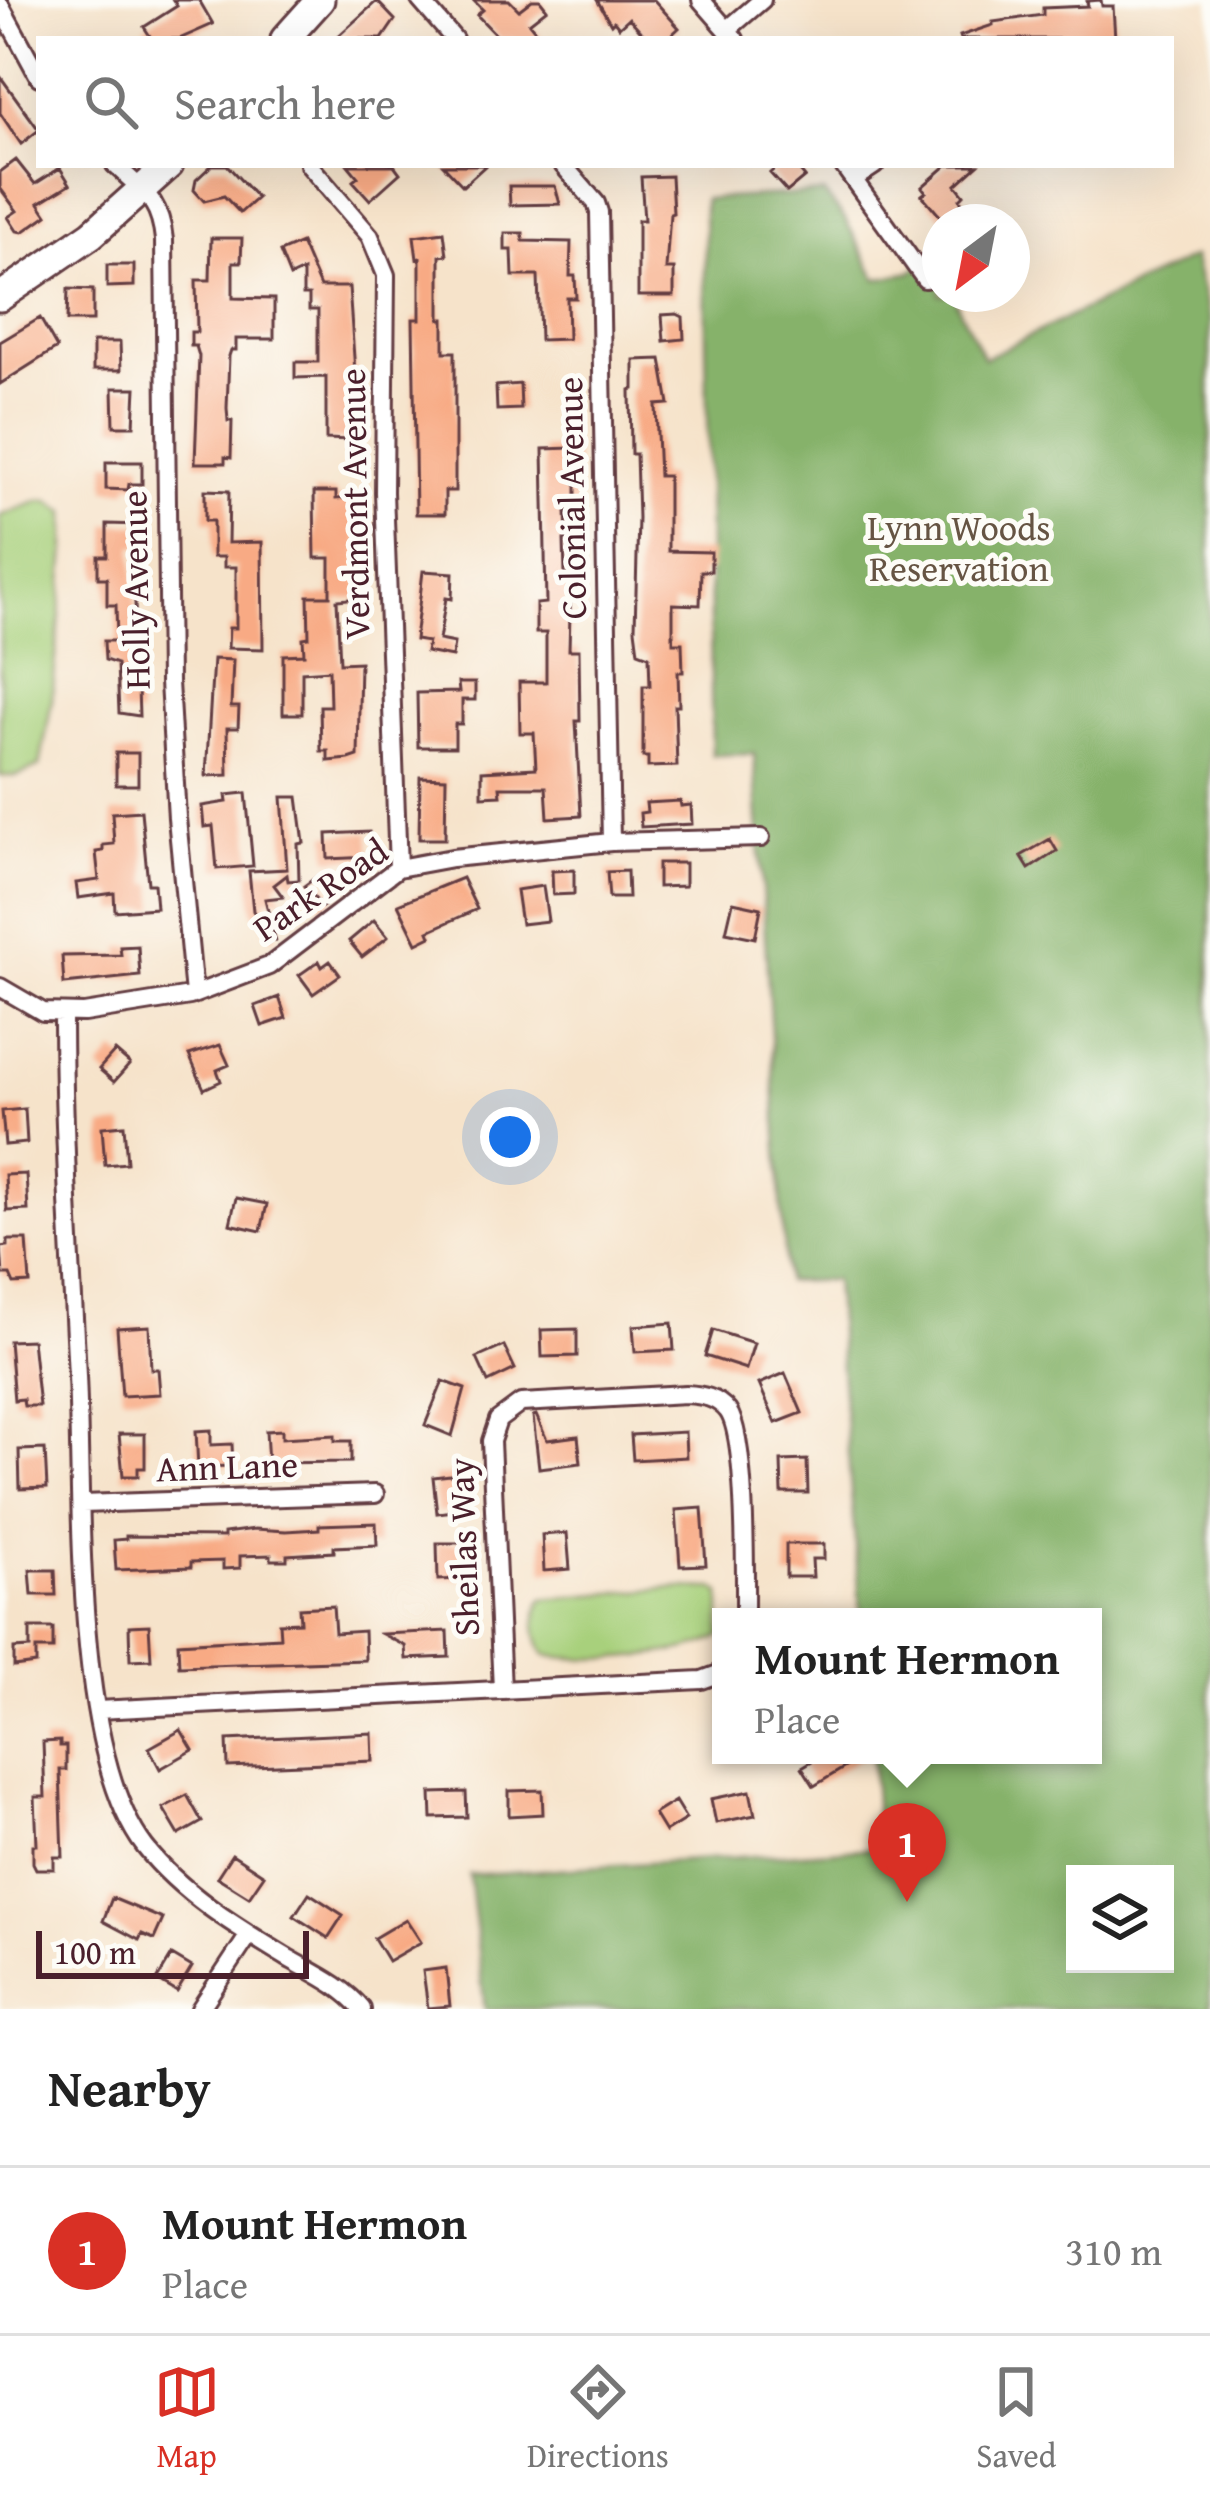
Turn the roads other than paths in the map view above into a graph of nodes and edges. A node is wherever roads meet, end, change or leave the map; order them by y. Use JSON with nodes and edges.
{"nodes":[{"id":1,"x":320,"y":0,"type":"edge"},
{"id":2,"x":420,"y":0,"type":"edge"},
{"id":3,"x":701,"y":0,"type":"edge"},
{"id":4,"x":761,"y":0,"type":"edge"},
{"id":5,"x":0,"y":5,"type":"edge"},
{"id":6,"x":731,"y":35,"type":"edge"},
{"id":7,"x":288,"y":36,"type":"edge"},
{"id":8,"x":451,"y":36,"type":"edge"},
{"id":9,"x":36,"y":71,"type":"edge"},
{"id":10,"x":118,"y":168,"type":"edge"},
{"id":11,"x":166,"y":168,"type":"edge"},
{"id":12,"x":312,"y":168,"type":"edge"},
{"id":13,"x":566,"y":168,"type":"edge"},
{"id":14,"x":848,"y":172,"type":"edge"},
{"id":15,"x":144,"y":191,"type":"junction"},
{"id":16,"x":922,"y":274,"type":"edge"},
{"id":17,"x":0,"y":297,"type":"edge"},
{"id":18,"x":761,"y":838,"type":"dead end"},
{"id":19,"x":611,"y":842,"type":"junction"},
{"id":20,"x":398,"y":868,"type":"junction"},
{"id":21,"x":0,"y":987,"type":"edge"},
{"id":22,"x":194,"y":994,"type":"junction"},
{"id":23,"x":63,"y":1013,"type":"junction"},
{"id":24,"x":375,"y":1494,"type":"dead end"},
{"id":25,"x":82,"y":1504,"type":"junction"},
{"id":26,"x":746,"y":1608,"type":"edge"},
{"id":27,"x":712,"y":1677,"type":"edge"},
{"id":28,"x":502,"y":1690,"type":"junction"},
{"id":29,"x":97,"y":1710,"type":"junction"},
{"id":30,"x":249,"y":1935,"type":"junction"},
{"id":31,"x":200,"y":2009,"type":"edge"},
{"id":32,"x":362,"y":2009,"type":"edge"}],
"edges":[{"from":1,"to":7,"type":"main road"},
{"from":2,"to":8,"type":"street"},
{"from":3,"to":6,"type":"street"},
{"from":4,"to":6,"type":"street"},
{"from":5,"to":9,"type":"street"},
{"from":10,"to":15,"type":"street"},
{"from":11,"to":15,"type":"main road"},
{"from":12,"to":20,"type":"street","name":"Verdmont Avenue"},
{"from":13,"to":19,"type":"street","name":"Colonial Avenue"},
{"from":14,"to":16,"type":"street"},
{"from":15,"to":17,"type":"main road"},
{"from":15,"to":22,"type":"street","name":"Holly Avenue"},
{"from":18,"to":19,"type":"street","name":"Park Road"},
{"from":19,"to":20,"type":"street","name":"Park Road"},
{"from":20,"to":22,"type":"street","name":"Park Road"},
{"from":21,"to":23,"type":"street","name":"Park Road"},
{"from":22,"to":23,"type":"street","name":"Park Road"},
{"from":23,"to":25,"type":"street"},
{"from":24,"to":25,"type":"street","name":"Ann Lane"},
{"from":25,"to":29,"type":"street"},
{"from":26,"to":28,"type":"street","name":"Sheilas Way"},
{"from":27,"to":28,"type":"street"},
{"from":28,"to":29,"type":"street"},
{"from":29,"to":30,"type":"street"},
{"from":30,"to":31,"type":"street"},
{"from":30,"to":32,"type":"street"}]}
